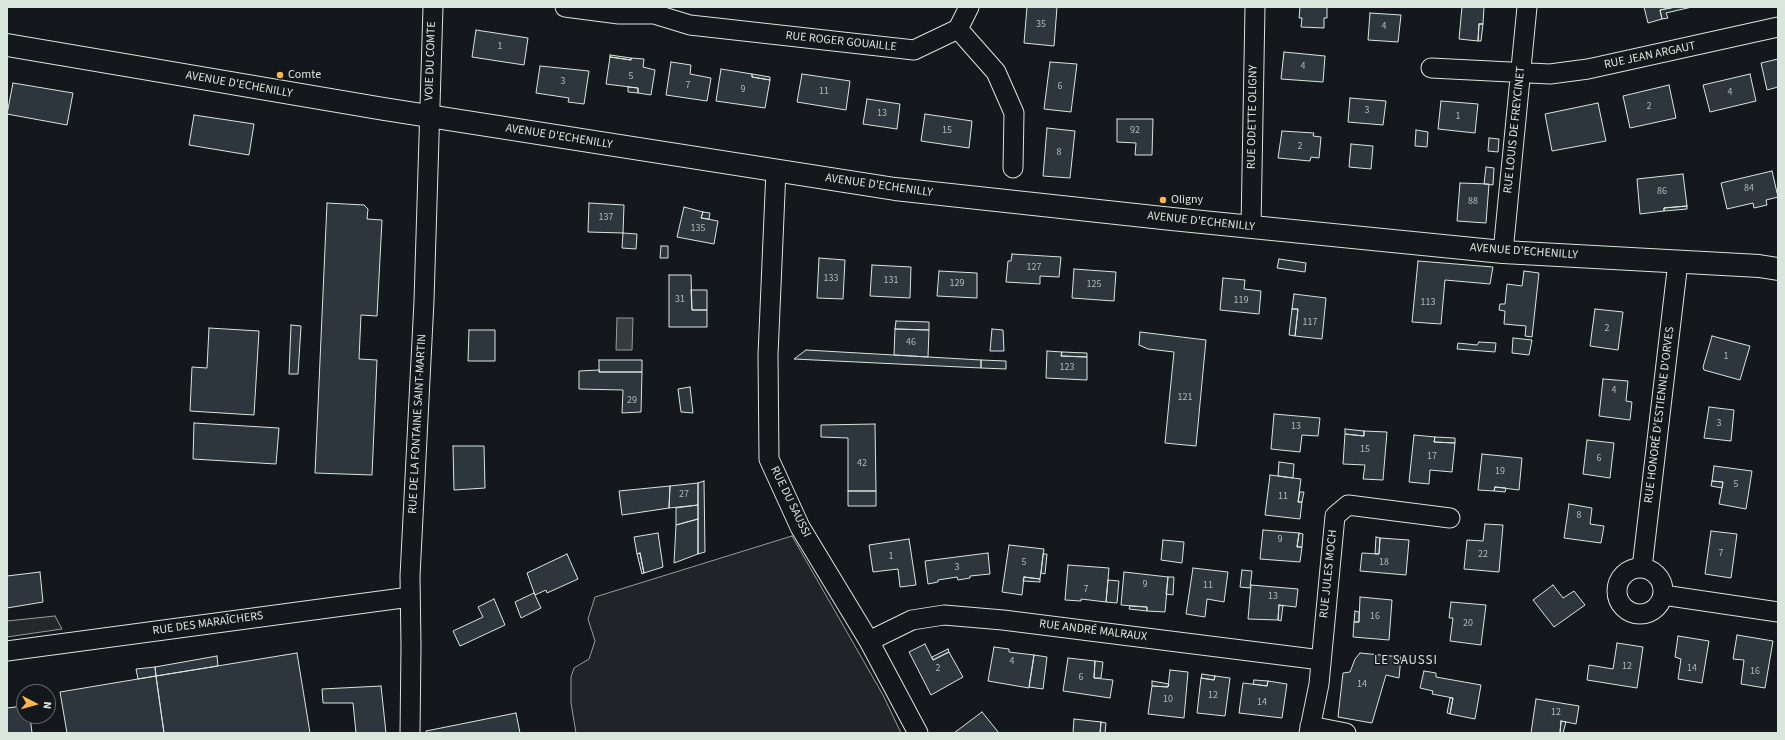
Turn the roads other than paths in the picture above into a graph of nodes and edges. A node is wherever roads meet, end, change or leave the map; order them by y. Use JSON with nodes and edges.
{"nodes":[{"id":1,"x":433,"y":7,"type":"edge"},
{"id":2,"x":565,"y":7,"type":"edge"},
{"id":3,"x":969,"y":7,"type":"edge"},
{"id":4,"x":1254,"y":7,"type":"edge"},
{"id":5,"x":1527,"y":7,"type":"edge"},
{"id":6,"x":655,"y":11,"type":"edge"},
{"id":7,"x":1778,"y":27,"type":"edge"},
{"id":8,"x":958,"y":30,"type":"junction"},
{"id":9,"x":7,"y":45,"type":"edge"},
{"id":10,"x":1431,"y":68,"type":"dead end"},
{"id":11,"x":1520,"y":74,"type":"junction"},
{"id":12,"x":429,"y":116,"type":"junction"},
{"id":13,"x":1013,"y":168,"type":"dead end"},
{"id":14,"x":776,"y":170,"type":"junction"},
{"id":15,"x":1251,"y":227,"type":"junction"},
{"id":16,"x":1503,"y":252,"type":"junction"},
{"id":17,"x":1678,"y":262,"type":"junction"},
{"id":18,"x":1772,"y":266,"type":"edge"},
{"id":19,"x":1450,"y":518,"type":"dead end"},
{"id":20,"x":1642,"y":568,"type":"junction"},
{"id":21,"x":1663,"y":595,"type":"junction"},
{"id":22,"x":410,"y":597,"type":"junction"},
{"id":23,"x":1778,"y":612,"type":"edge"},
{"id":24,"x":869,"y":641,"type":"junction"},
{"id":25,"x":7,"y":651,"type":"edge"},
{"id":26,"x":1321,"y":660,"type":"junction"},
{"id":27,"x":1309,"y":729,"type":"edge"},
{"id":28,"x":410,"y":733,"type":"edge"},
{"id":29,"x":918,"y":733,"type":"edge"},
{"id":30,"x":1346,"y":733,"type":"edge"}],
"edges":[{"from":1,"to":12,"type":"street","name":"VOIE DU COMTE"},
{"from":2,"to":6,"type":"street","name":"RUE ROGER GOUAILLE"},
{"from":3,"to":8,"type":"street"},
{"from":4,"to":15,"type":"street","name":"RUE ODETTE OLIGNY"},
{"from":5,"to":11,"type":"street","name":"RUE LOUIS DE FREYCINET"},
{"from":6,"to":8,"type":"street","name":"RUE ROGER GOUAILLE"},
{"from":7,"to":11,"type":"street","name":"RUE JEAN ARGAUT"},
{"from":8,"to":13,"type":"street"},
{"from":9,"to":12,"type":"street","name":"AVENUE D'ECHENILLY"},
{"from":10,"to":11,"type":"street","name":"RUE JEAN ARGAUT"},
{"from":11,"to":16,"type":"street","name":"RUE LOUIS DE FREYCINET"},
{"from":12,"to":14,"type":"street","name":"AVENUE D'ECHENILLY"},
{"from":12,"to":22,"type":"street","name":"RUE DE LA FONTAINE SAINT-MARTIN"},
{"from":14,"to":15,"type":"street","name":"AVENUE D'ECHENILLY"},
{"from":14,"to":24,"type":"street","name":"RUE DU SAUSSI"},
{"from":15,"to":16,"type":"street","name":"AVENUE D'ECHENILLY"},
{"from":16,"to":17,"type":"street","name":"AVENUE D'ECHENILLY"},
{"from":17,"to":18,"type":"street","name":"AVENUE D'ECHENILLY"},
{"from":17,"to":20,"type":"street","name":"RUE HONORÉ D'ESTIENNE D'ORVES"},
{"from":19,"to":26,"type":"street","name":"RUE JULES MOCH"},
{"from":20,"to":21,"type":"street"},
{"from":20,"to":21,"type":"street"},
{"from":21,"to":23,"type":"street"},
{"from":22,"to":25,"type":"street","name":"RUE DES MARAÎCHERS"},
{"from":22,"to":28,"type":"street","name":"RUE DE LA FONTAINE SAINT-MARTIN"},
{"from":24,"to":26,"type":"street","name":"RUE ANDRÉ MALRAUX"},
{"from":24,"to":29,"type":"street","name":"RUE DU SAUSSI"},
{"from":26,"to":27,"type":"street","name":"RUE JULES MOCH"},
{"from":27,"to":30,"type":"street","name":"RUE JULES MOCH"}]}
